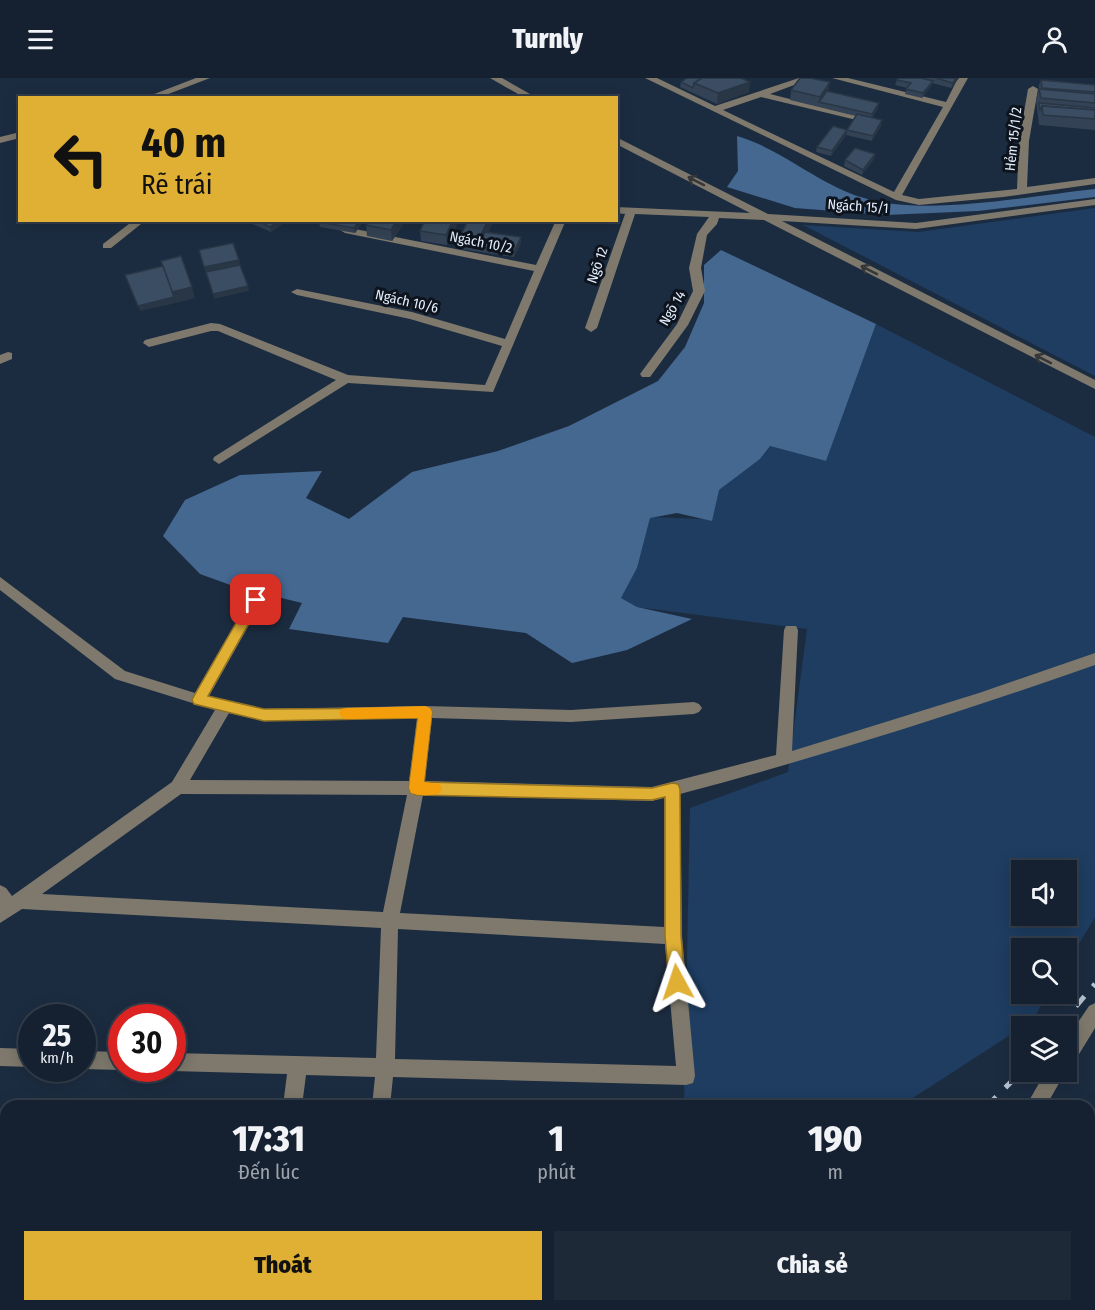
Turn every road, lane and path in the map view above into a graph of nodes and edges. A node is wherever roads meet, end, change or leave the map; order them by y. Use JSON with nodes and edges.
{"nodes":[{"id":1,"x":205,"y":78,"type":"edge"},
{"id":2,"x":495,"y":78,"type":"edge"},
{"id":3,"x":650,"y":78,"type":"edge"},
{"id":4,"x":808,"y":78,"type":"edge"},
{"id":5,"x":837,"y":78,"type":"edge"},
{"id":6,"x":963,"y":78,"type":"edge"},
{"id":7,"x":1033,"y":89,"type":"dead end"},
{"id":8,"x":760,"y":94,"type":"junction"},
{"id":9,"x":154,"y":96,"type":"edge"},
{"id":10,"x":529,"y":96,"type":"edge"},
{"id":11,"x":949,"y":106,"type":"junction"},
{"id":12,"x":716,"y":109,"type":"junction"},
{"id":13,"x":866,"y":121,"type":"edge"},
{"id":14,"x":18,"y":136,"type":"edge"},
{"id":15,"x":0,"y":140,"type":"edge"},
{"id":16,"x":618,"y":141,"type":"edge"},
{"id":17,"x":1095,"y":181,"type":"edge"},
{"id":18,"x":1022,"y":191,"type":"junction"},
{"id":19,"x":896,"y":197,"type":"junction"},
{"id":20,"x":1095,"y":202,"type":"edge"},
{"id":21,"x":618,"y":210,"type":"edge"},
{"id":22,"x":632,"y":211,"type":"junction"},
{"id":23,"x":714,"y":216,"type":"junction"},
{"id":24,"x":764,"y":216,"type":"junction"},
{"id":25,"x":138,"y":222,"type":"edge"},
{"id":26,"x":560,"y":222,"type":"edge"},
{"id":27,"x":345,"y":230,"type":"edge"},
{"id":28,"x":107,"y":246,"type":"dead end"},
{"id":29,"x":541,"y":269,"type":"junction"},
{"id":30,"x":297,"y":292,"type":"dead end"},
{"id":31,"x":591,"y":328,"type":"dead end"},
{"id":32,"x":149,"y":343,"type":"dead end"},
{"id":33,"x":509,"y":344,"type":"junction"},
{"id":34,"x":646,"y":374,"type":"dead end"},
{"id":35,"x":346,"y":380,"type":"junction"},
{"id":36,"x":1095,"y":385,"type":"edge"},
{"id":37,"x":219,"y":460,"type":"dead end"},
{"id":38,"x":0,"y":582,"type":"edge"},
{"id":39,"x":256,"y":600,"type":"dead end"},
{"id":40,"x":791,"y":630,"type":"dead end"},
{"id":41,"x":1095,"y":659,"type":"edge"},
{"id":42,"x":198,"y":700,"type":"junction"},
{"id":43,"x":225,"y":706,"type":"junction"},
{"id":44,"x":694,"y":708,"type":"dead end"},
{"id":45,"x":425,"y":712,"type":"junction"},
{"id":46,"x":784,"y":760,"type":"junction"},
{"id":47,"x":178,"y":787,"type":"junction"},
{"id":48,"x":416,"y":788,"type":"junction"},
{"id":49,"x":672,"y":789,"type":"junction"},
{"id":50,"x":7,"y":904,"type":"edge"},
{"id":51,"x":390,"y":921,"type":"junction"},
{"id":52,"x":673,"y":936,"type":"junction"},
{"id":53,"x":1095,"y":1012,"type":"edge"},
{"id":54,"x":1077,"y":1040,"type":"edge"},
{"id":55,"x":0,"y":1057,"type":"edge"},
{"id":56,"x":18,"y":1058,"type":"edge"},
{"id":57,"x":186,"y":1062,"type":"edge"},
{"id":58,"x":298,"y":1066,"type":"junction"},
{"id":59,"x":385,"y":1068,"type":"junction"},
{"id":60,"x":1050,"y":1082,"type":"edge"},
{"id":61,"x":293,"y":1100,"type":"edge"},
{"id":62,"x":382,"y":1100,"type":"edge"},
{"id":63,"x":1039,"y":1100,"type":"edge"}],
"edges":[{"from":1,"to":9,"type":"street"},
{"from":2,"to":10,"type":"street"},
{"from":3,"to":12,"type":"street","name":"Ngách 15/1"},
{"from":4,"to":8,"type":"street"},
{"from":5,"to":11,"type":"street"},
{"from":6,"to":11,"type":"street"},
{"from":7,"to":18,"type":"street","name":"Hẻm 15/1/2"},
{"from":8,"to":12,"type":"street"},
{"from":8,"to":13,"type":"street"},
{"from":11,"to":19,"type":"street"},
{"from":12,"to":19,"type":"street","name":"Ngách 15/1"},
{"from":14,"to":15,"type":"street"},
{"from":24,"to":16,"type":"street","one_way":true},
{"from":17,"to":18,"type":"street","name":"Ngách 15/1"},
{"from":18,"to":19,"type":"street","name":"Ngách 15/1"},
{"from":20,"to":24,"type":"street","name":"Ngách 15/1"},
{"from":21,"to":22,"type":"street","name":"Ngách 15/1"},
{"from":22,"to":23,"type":"street","name":"Ngách 15/1"},
{"from":22,"to":31,"type":"street","name":"Ngõ 12"},
{"from":23,"to":24,"type":"street","name":"Ngách 15/1"},
{"from":23,"to":34,"type":"street","name":"Ngõ 14"},
{"from":36,"to":24,"type":"street","one_way":true},
{"from":25,"to":28,"type":"street"},
{"from":26,"to":29,"type":"street"},
{"from":27,"to":29,"type":"street","name":"Ngách 10/2"},
{"from":29,"to":33,"type":"street"},
{"from":30,"to":33,"type":"street","name":"Ngách 10/6"},
{"from":32,"to":35,"type":"street"},
{"from":33,"to":35,"type":"street"},
{"from":35,"to":37,"type":"street"},
{"from":38,"to":42,"type":"street"},
{"from":39,"to":42,"type":"street"},
{"from":40,"to":46,"type":"street"},
{"from":41,"to":46,"type":"street"},
{"from":42,"to":43,"type":"street"},
{"from":43,"to":45,"type":"street"},
{"from":43,"to":47,"type":"street"},
{"from":44,"to":45,"type":"street"},
{"from":45,"to":48,"type":"street"},
{"from":46,"to":49,"type":"street"},
{"from":47,"to":48,"type":"street"},
{"from":47,"to":50,"type":"street"},
{"from":48,"to":49,"type":"street"},
{"from":48,"to":51,"type":"street"},
{"from":49,"to":52,"type":"street"},
{"from":50,"to":51,"type":"street"},
{"from":51,"to":52,"type":"street"},
{"from":51,"to":59,"type":"street"},
{"from":52,"to":59,"type":"street"},
{"from":53,"to":54,"type":"street"},
{"from":55,"to":56,"type":"street"},
{"from":57,"to":58,"type":"street"},
{"from":58,"to":59,"type":"street"},
{"from":58,"to":61,"type":"street"},
{"from":59,"to":62,"type":"street"},
{"from":60,"to":63,"type":"street"}]}
